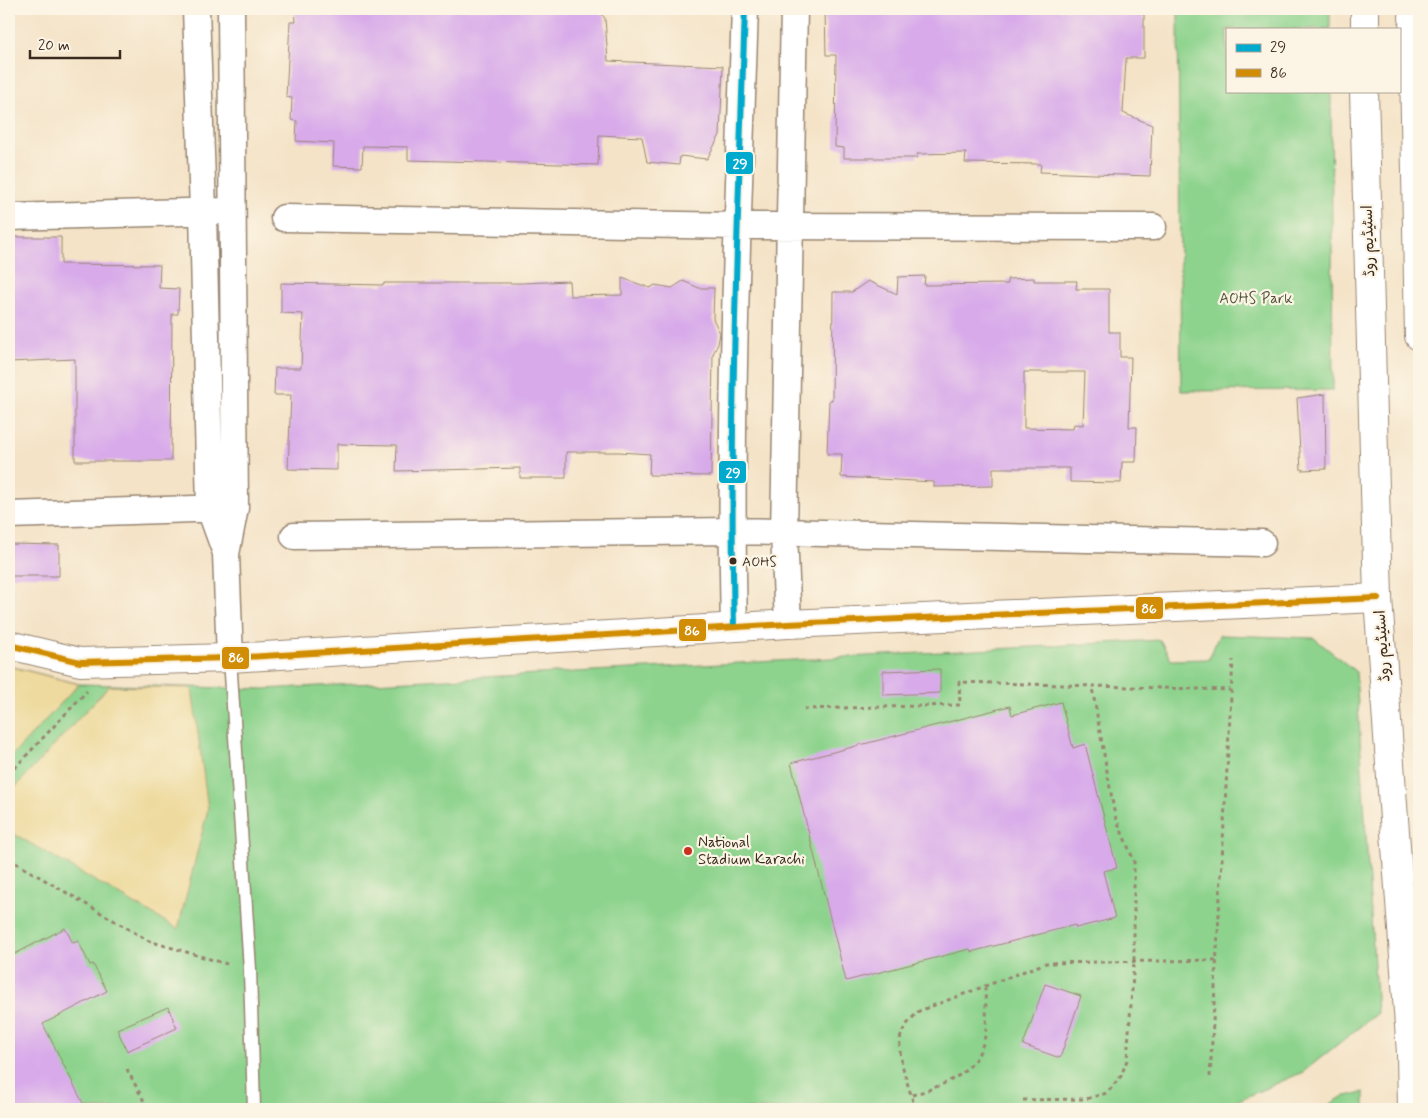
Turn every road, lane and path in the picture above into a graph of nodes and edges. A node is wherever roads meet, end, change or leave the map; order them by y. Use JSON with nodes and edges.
{"nodes":[{"id":1,"x":196,"y":9,"type":"edge"},
{"id":2,"x":230,"y":9,"type":"edge"},
{"id":3,"x":745,"y":9,"type":"edge"},
{"id":4,"x":794,"y":9,"type":"edge"},
{"id":5,"x":1365,"y":9,"type":"edge"},
{"id":6,"x":1413,"y":9,"type":"edge"},
{"id":7,"x":1365,"y":28,"type":"edge"},
{"id":8,"x":1364,"y":92,"type":"edge"},
{"id":9,"x":204,"y":211,"type":"junction"},
{"id":10,"x":232,"y":212,"type":"junction"},
{"id":11,"x":9,"y":218,"type":"edge"},
{"id":12,"x":284,"y":218,"type":"dead end"},
{"id":13,"x":737,"y":226,"type":"junction"},
{"id":14,"x":790,"y":226,"type":"junction"},
{"id":15,"x":1154,"y":226,"type":"dead end"},
{"id":16,"x":1419,"y":336,"type":"edge"},
{"id":17,"x":222,"y":508,"type":"junction"},
{"id":18,"x":9,"y":515,"type":"edge"},
{"id":19,"x":733,"y":531,"type":"junction"},
{"id":20,"x":784,"y":533,"type":"junction"},
{"id":21,"x":294,"y":536,"type":"dead end"},
{"id":22,"x":1262,"y":543,"type":"dead end"},
{"id":23,"x":1378,"y":598,"type":"junction"},
{"id":24,"x":788,"y":624,"type":"junction"},
{"id":25,"x":734,"y":627,"type":"junction"},
{"id":26,"x":9,"y":645,"type":"edge"},
{"id":27,"x":230,"y":658,"type":"junction"},
{"id":28,"x":1233,"y":660,"type":"dead end"},
{"id":29,"x":110,"y":661,"type":"junction"},
{"id":30,"x":1092,"y":687,"type":"junction"},
{"id":31,"x":1232,"y":690,"type":"junction"},
{"id":32,"x":804,"y":709,"type":"dead end"},
{"id":33,"x":9,"y":774,"type":"edge"},
{"id":34,"x":9,"y":859,"type":"edge"},
{"id":35,"x":1216,"y":960,"type":"junction"},
{"id":36,"x":1134,"y":961,"type":"junction"},
{"id":37,"x":250,"y":970,"type":"junction"},
{"id":38,"x":985,"y":986,"type":"junction"},
{"id":39,"x":127,"y":1069,"type":"dead end"},
{"id":40,"x":1210,"y":1077,"type":"dead end"},
{"id":41,"x":912,"y":1095,"type":"junction"},
{"id":42,"x":1023,"y":1100,"type":"dead end"},
{"id":43,"x":148,"y":1109,"type":"edge"},
{"id":44,"x":254,"y":1109,"type":"edge"},
{"id":45,"x":915,"y":1109,"type":"edge"},
{"id":46,"x":1412,"y":1109,"type":"edge"}],
"edges":[{"from":1,"to":9,"type":"street"},
{"from":2,"to":10,"type":"street"},
{"from":3,"to":13,"type":"street"},
{"from":4,"to":14,"type":"street"},
{"from":5,"to":7,"type":"street"},
{"from":6,"to":16,"type":"street"},
{"from":8,"to":23,"type":"street","name":"اسٹیڈیم روڈ"},
{"from":9,"to":10,"type":"street"},
{"from":9,"to":11,"type":"street"},
{"from":9,"to":17,"type":"street"},
{"from":10,"to":17,"type":"street"},
{"from":12,"to":13,"type":"street"},
{"from":13,"to":14,"type":"street"},
{"from":13,"to":19,"type":"street"},
{"from":14,"to":15,"type":"street"},
{"from":14,"to":20,"type":"street"},
{"from":17,"to":18,"type":"street"},
{"from":17,"to":27,"type":"street"},
{"from":19,"to":20,"type":"street"},
{"from":19,"to":21,"type":"street"},
{"from":19,"to":25,"type":"street"},
{"from":20,"to":22,"type":"street"},
{"from":20,"to":24,"type":"street"},
{"from":23,"to":24,"type":"street"},
{"from":23,"to":46,"type":"street","name":"اسٹیڈیم روڈ"},
{"from":24,"to":25,"type":"street"},
{"from":25,"to":27,"type":"street"},
{"from":26,"to":29,"type":"street"},
{"from":27,"to":29,"type":"street"},
{"from":27,"to":37,"type":"lane"},
{"from":28,"to":31,"type":"path"},
{"from":29,"to":33,"type":"path"},
{"from":30,"to":31,"type":"path"},
{"from":30,"to":32,"type":"path"},
{"from":30,"to":36,"type":"path"},
{"from":31,"to":35,"type":"path"},
{"from":34,"to":37,"type":"path"},
{"from":35,"to":36,"type":"path"},
{"from":35,"to":40,"type":"path"},
{"from":36,"to":38,"type":"path"},
{"from":36,"to":42,"type":"path"},
{"from":37,"to":44,"type":"lane"},
{"from":38,"to":41,"type":"path"},
{"from":38,"to":41,"type":"path"},
{"from":39,"to":43,"type":"path"},
{"from":41,"to":45,"type":"path"}]}
